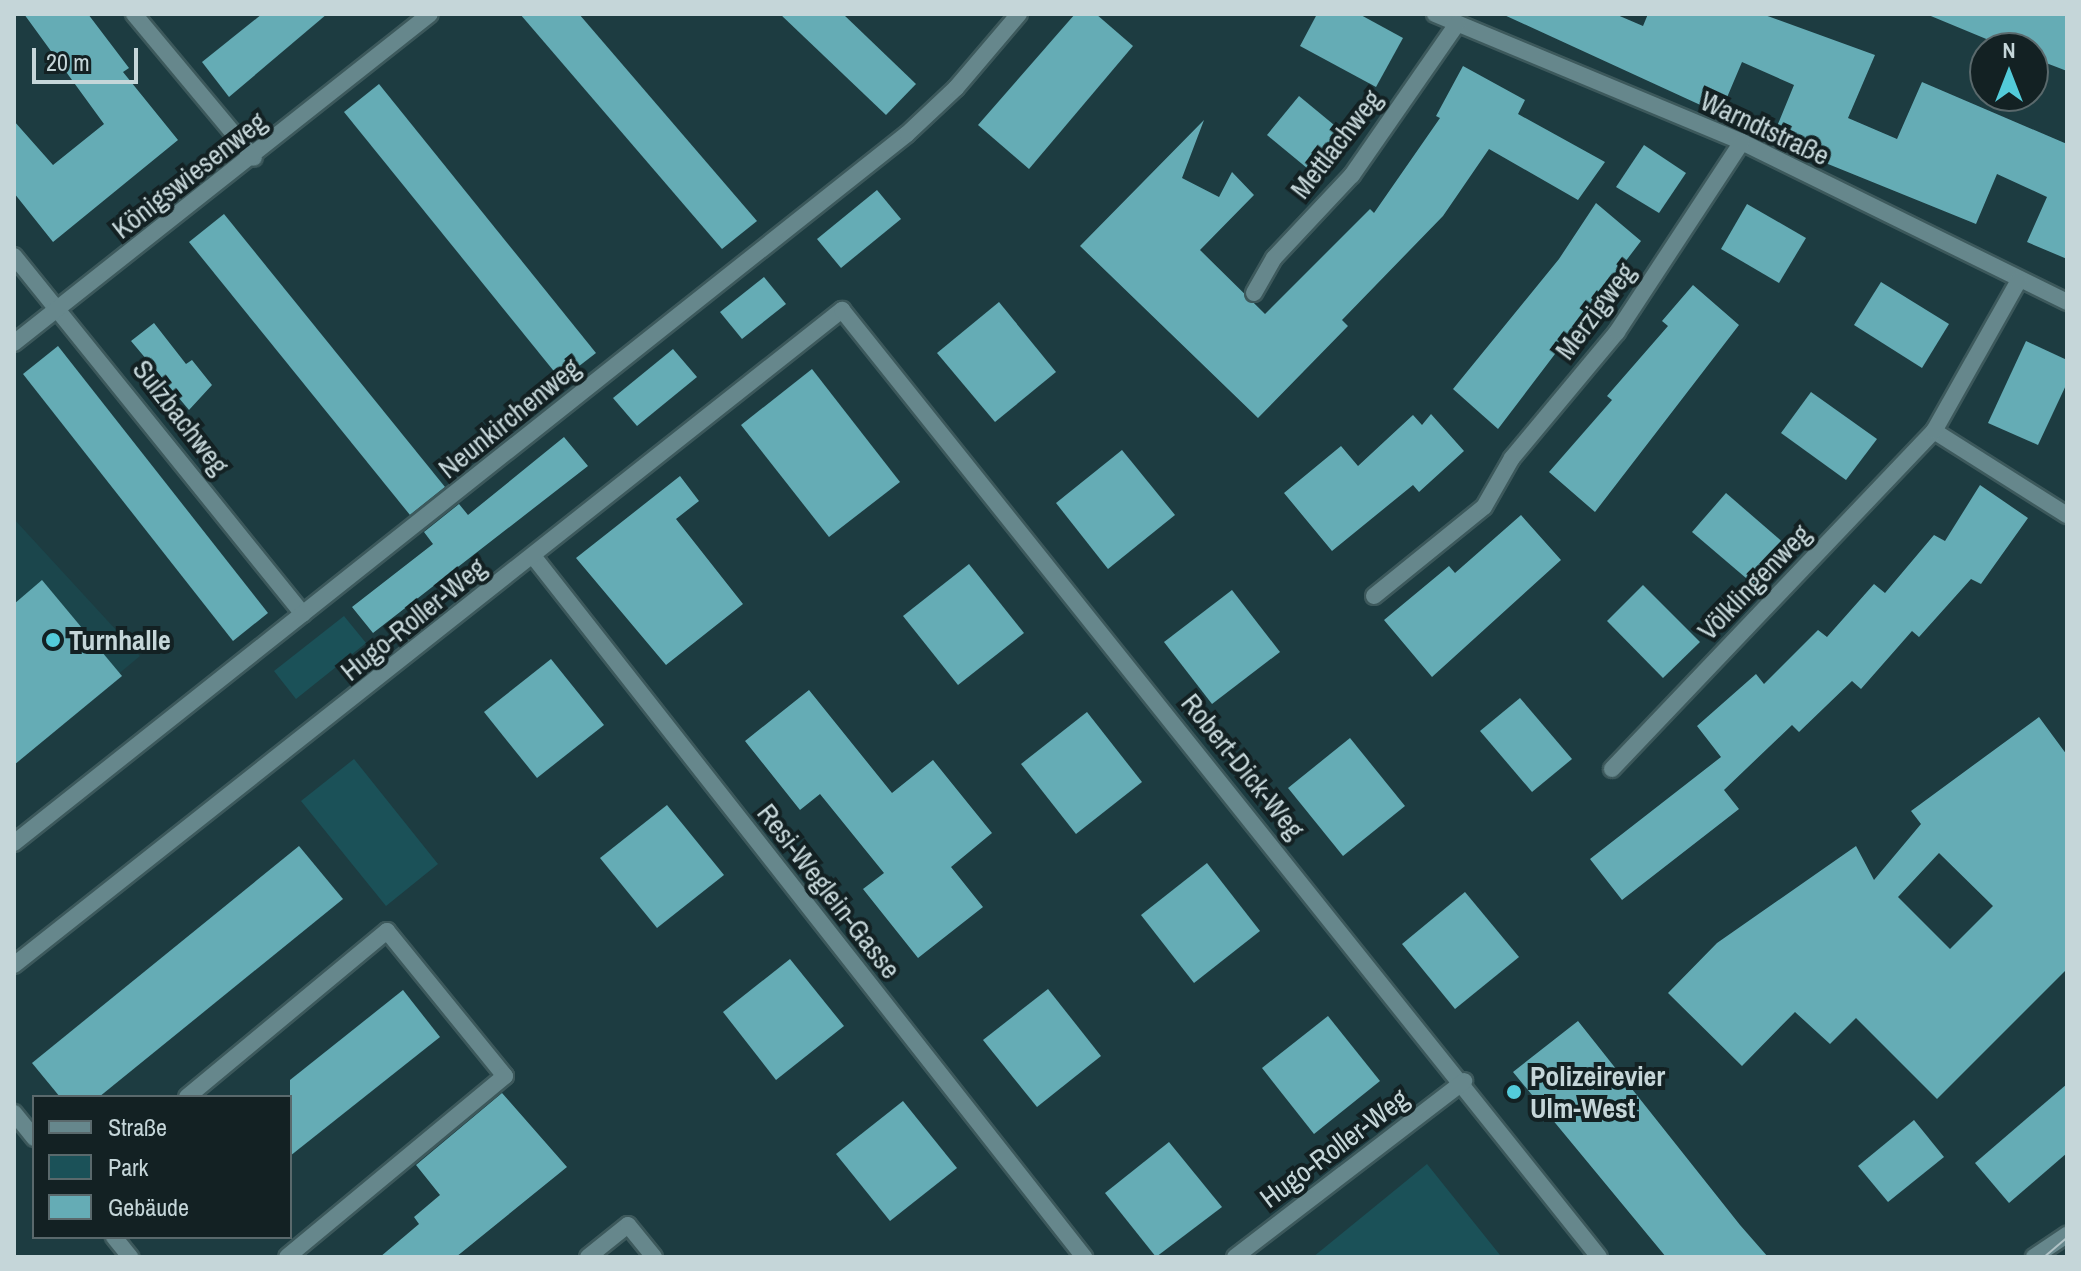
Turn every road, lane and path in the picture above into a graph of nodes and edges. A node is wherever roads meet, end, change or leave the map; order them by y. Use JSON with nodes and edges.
{"nodes":[{"id":1,"x":134,"y":14,"type":"edge"},
{"id":2,"x":430,"y":14,"type":"edge"},
{"id":3,"x":1019,"y":14,"type":"edge"},
{"id":4,"x":1435,"y":14,"type":"edge"},
{"id":5,"x":1457,"y":24,"type":"junction"},
{"id":6,"x":1742,"y":142,"type":"junction"},
{"id":7,"x":254,"y":158,"type":"junction"},
{"id":8,"x":14,"y":256,"type":"edge"},
{"id":9,"x":2019,"y":280,"type":"junction"},
{"id":10,"x":1254,"y":293,"type":"dead end"},
{"id":11,"x":2067,"y":302,"type":"edge"},
{"id":12,"x":61,"y":307,"type":"junction"},
{"id":13,"x":842,"y":310,"type":"joint"},
{"id":14,"x":14,"y":343,"type":"edge"},
{"id":15,"x":1934,"y":431,"type":"junction"},
{"id":16,"x":2067,"y":515,"type":"edge"},
{"id":17,"x":533,"y":556,"type":"junction"},
{"id":18,"x":1374,"y":596,"type":"dead end"},
{"id":19,"x":303,"y":614,"type":"junction"},
{"id":20,"x":1612,"y":769,"type":"dead end"},
{"id":21,"x":14,"y":843,"type":"edge"},
{"id":22,"x":14,"y":965,"type":"edge"},
{"id":23,"x":1464,"y":1081,"type":"junction"},
{"id":24,"x":189,"y":1095,"type":"edge"},
{"id":25,"x":14,"y":1113,"type":"edge"},
{"id":26,"x":32,"y":1136,"type":"edge"},
{"id":27,"x":2067,"y":1235,"type":"edge"},
{"id":28,"x":116,"y":1239,"type":"edge"},
{"id":29,"x":130,"y":1257,"type":"edge"},
{"id":30,"x":287,"y":1257,"type":"edge"},
{"id":31,"x":588,"y":1257,"type":"edge"},
{"id":32,"x":654,"y":1257,"type":"edge"},
{"id":33,"x":1084,"y":1257,"type":"edge"},
{"id":34,"x":1235,"y":1257,"type":"edge"},
{"id":35,"x":1599,"y":1257,"type":"edge"},
{"id":36,"x":2034,"y":1257,"type":"edge"}],
"edges":[{"from":1,"to":7,"type":"street"},
{"from":2,"to":7,"type":"street","name":"Königswiesenweg"},
{"from":3,"to":19,"type":"street","name":"Neunkirchenweg"},
{"from":4,"to":5,"type":"street","name":"Warndtstraße"},
{"from":5,"to":6,"type":"street","name":"Warndtstraße"},
{"from":5,"to":10,"type":"street","name":"Mettlachweg"},
{"from":6,"to":9,"type":"street","name":"Warndtstraße"},
{"from":6,"to":18,"type":"street","name":"Merzigweg"},
{"from":7,"to":12,"type":"street","name":"Königswiesenweg"},
{"from":8,"to":12,"type":"street","name":"Sulzbachweg"},
{"from":9,"to":11,"type":"street","name":"Warndtstraße"},
{"from":9,"to":15,"type":"street","name":"Völklingenweg"},
{"from":12,"to":14,"type":"street","name":"Königswiesenweg"},
{"from":12,"to":19,"type":"street","name":"Sulzbachweg"},
{"from":13,"to":17,"type":"street","name":"Hugo-Roller-Weg"},
{"from":13,"to":23,"type":"street","name":"Robert-Dick-Weg"},
{"from":15,"to":16,"type":"street"},
{"from":15,"to":20,"type":"street","name":"Völklingenweg"},
{"from":17,"to":22,"type":"street","name":"Hugo-Roller-Weg"},
{"from":17,"to":33,"type":"street","name":"Resi-Weglein-Gasse"},
{"from":19,"to":21,"type":"street","name":"Neunkirchenweg"},
{"from":23,"to":34,"type":"street","name":"Hugo-Roller-Weg"},
{"from":23,"to":35,"type":"street","name":"Robert-Dick-Weg"},
{"from":24,"to":30,"type":"street"},
{"from":25,"to":26,"type":"street"},
{"from":27,"to":36,"type":"street"},
{"from":28,"to":29,"type":"street"},
{"from":31,"to":32,"type":"street"}]}
